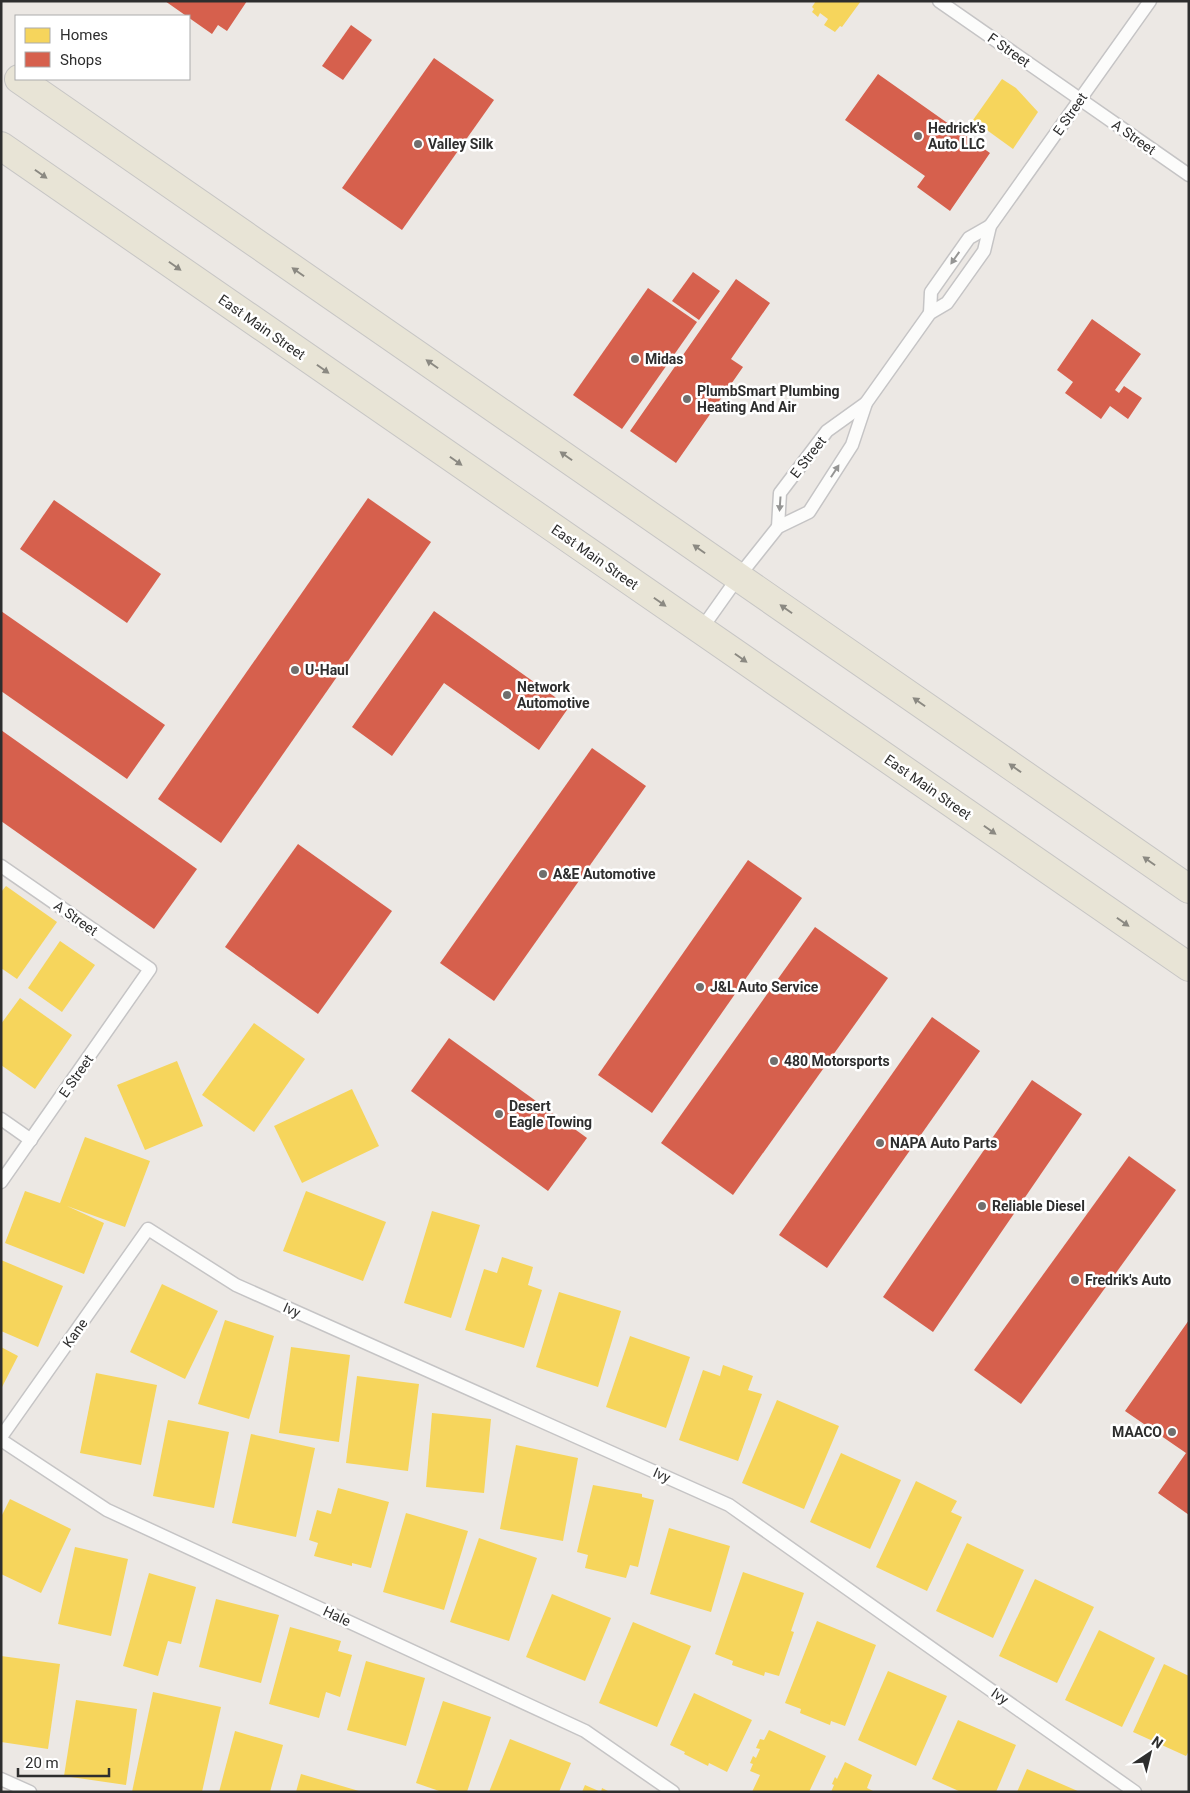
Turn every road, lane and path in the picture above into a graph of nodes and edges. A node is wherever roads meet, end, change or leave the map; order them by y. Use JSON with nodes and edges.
{"nodes":[{"id":1,"x":939,"y":1,"type":"edge"},
{"id":2,"x":1150,"y":1,"type":"edge"},
{"id":3,"x":1,"y":66,"type":"edge"},
{"id":4,"x":15,"y":76,"type":"edge"},
{"id":5,"x":21,"y":80,"type":"edge"},
{"id":6,"x":1080,"y":100,"type":"junction"},
{"id":7,"x":1,"y":146,"type":"edge"},
{"id":8,"x":1189,"y":175,"type":"edge"},
{"id":9,"x":990,"y":226,"type":"junction"},
{"id":10,"x":930,"y":313,"type":"junction"},
{"id":11,"x":866,"y":403,"type":"junction"},
{"id":12,"x":778,"y":528,"type":"junction"},
{"id":13,"x":739,"y":576,"type":"junction"},
{"id":14,"x":700,"y":630,"type":"junction"},
{"id":15,"x":1,"y":866,"type":"edge"},
{"id":16,"x":1189,"y":889,"type":"edge"},
{"id":17,"x":1189,"y":967,"type":"edge"},
{"id":18,"x":150,"y":969,"type":"joint"},
{"id":19,"x":1,"y":1119,"type":"edge"},
{"id":20,"x":31,"y":1140,"type":"junction"},
{"id":21,"x":1,"y":1182,"type":"edge"},
{"id":22,"x":148,"y":1229,"type":"joint"},
{"id":23,"x":1,"y":1439,"type":"edge"},
{"id":24,"x":1,"y":1779,"type":"edge"},
{"id":25,"x":30,"y":1792,"type":"edge"},
{"id":26,"x":673,"y":1792,"type":"edge"},
{"id":27,"x":1135,"y":1792,"type":"edge"}],
"edges":[{"from":1,"to":6,"type":"lane","name":"F Street"},
{"from":2,"to":6,"type":"lane","name":"E Street"},
{"from":3,"to":4,"type":"main road"},
{"from":13,"to":5,"type":"main road","one_way":true},
{"from":6,"to":8,"type":"lane","name":"A Street"},
{"from":6,"to":9,"type":"lane","name":"E Street"},
{"from":7,"to":14,"type":"main road","name":"East Main Street","one_way":true},
{"from":9,"to":10,"type":"lane","name":"E Street"},
{"from":9,"to":10,"type":"lane","name":"E Street","one_way":true},
{"from":10,"to":11,"type":"lane","name":"E Street"},
{"from":12,"to":11,"type":"lane","name":"E Street","one_way":true},
{"from":11,"to":12,"type":"lane","name":"E Street","one_way":true},
{"from":12,"to":13,"type":"lane","name":"E Street"},
{"from":13,"to":14,"type":"lane","name":"E Street"},
{"from":16,"to":13,"type":"main road","one_way":true},
{"from":14,"to":17,"type":"main road","name":"East Main Street","one_way":true},
{"from":15,"to":18,"type":"lane","name":"A Street"},
{"from":18,"to":20,"type":"lane","name":"E Street"},
{"from":19,"to":20,"type":"lane"},
{"from":20,"to":21,"type":"lane","name":"E Street"},
{"from":22,"to":23,"type":"lane","name":"Kane"},
{"from":22,"to":27,"type":"lane","name":"Ivy"},
{"from":23,"to":26,"type":"lane","name":"Hale"},
{"from":24,"to":25,"type":"lane"}]}
